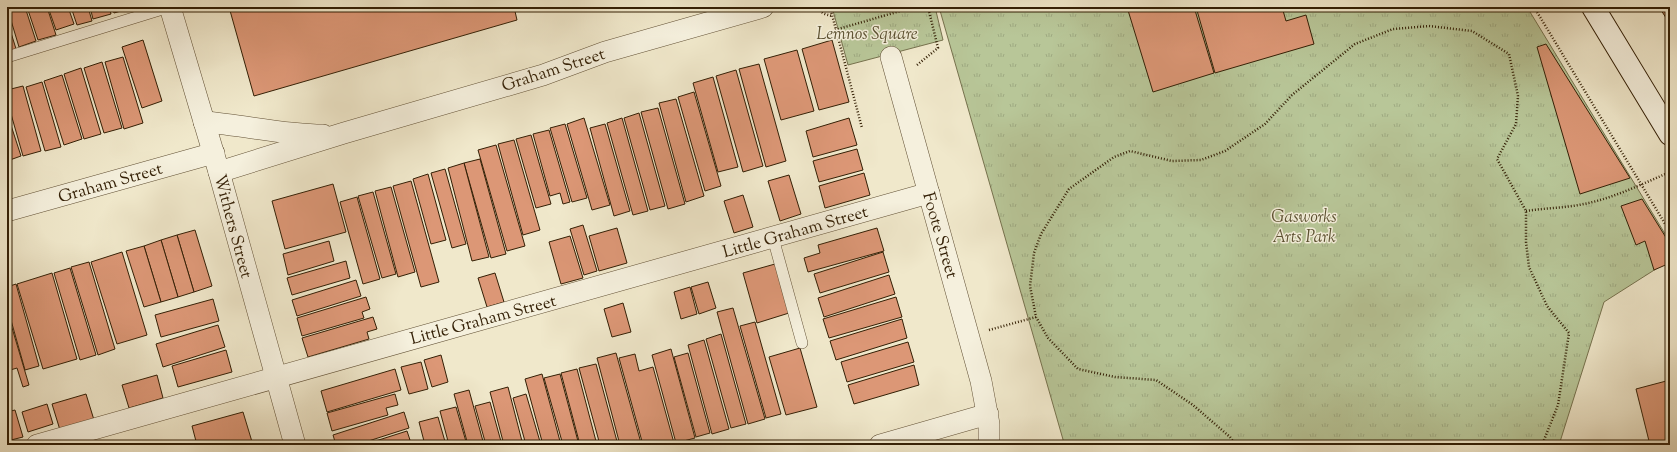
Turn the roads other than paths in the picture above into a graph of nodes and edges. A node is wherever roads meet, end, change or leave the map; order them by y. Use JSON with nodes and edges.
{"nodes":[{"id":1,"x":170,"y":7,"type":"edge"},
{"id":2,"x":763,"y":7,"type":"edge"},
{"id":3,"x":1593,"y":7,"type":"edge"},
{"id":4,"x":7,"y":57,"type":"edge"},
{"id":5,"x":891,"y":57,"type":"dead end"},
{"id":6,"x":204,"y":122,"type":"junction"},
{"id":7,"x":344,"y":133,"type":"junction"},
{"id":8,"x":1670,"y":134,"type":"edge"},
{"id":9,"x":214,"y":153,"type":"junction"},
{"id":10,"x":219,"y":172,"type":"junction"},
{"id":11,"x":929,"y":193,"type":"junction"},
{"id":12,"x":7,"y":211,"type":"edge"},
{"id":13,"x":773,"y":238,"type":"junction"},
{"id":14,"x":802,"y":343,"type":"dead end"},
{"id":15,"x":275,"y":376,"type":"junction"},
{"id":16,"x":988,"y":414,"type":"junction"},
{"id":17,"x":37,"y":445,"type":"edge"},
{"id":18,"x":295,"y":445,"type":"edge"},
{"id":19,"x":880,"y":445,"type":"edge"},
{"id":20,"x":989,"y":445,"type":"edge"}],
"edges":[{"from":1,"to":4,"type":"lane"},
{"from":1,"to":6,"type":"street","name":"Withers Street"},
{"from":2,"to":7,"type":"street","name":"Graham Street"},
{"from":3,"to":8,"type":"street"},
{"from":5,"to":11,"type":"street","name":"Foote Street"},
{"from":6,"to":7,"type":"street","name":"Graham Street"},
{"from":6,"to":9,"type":"street","name":"Withers Street"},
{"from":7,"to":10,"type":"street","name":"Graham Street"},
{"from":9,"to":10,"type":"street","name":"Withers Street"},
{"from":9,"to":12,"type":"street","name":"Graham Street"},
{"from":10,"to":15,"type":"street","name":"Withers Street"},
{"from":11,"to":13,"type":"street","name":"Little Graham Street"},
{"from":11,"to":16,"type":"street","name":"Foote Street"},
{"from":13,"to":14,"type":"lane"},
{"from":13,"to":15,"type":"street","name":"Little Graham Street"},
{"from":15,"to":17,"type":"street","name":"Little Graham Street"},
{"from":15,"to":18,"type":"street","name":"Withers Street"},
{"from":16,"to":19,"type":"street"},
{"from":16,"to":20,"type":"street","name":"Foote Street"}]}
